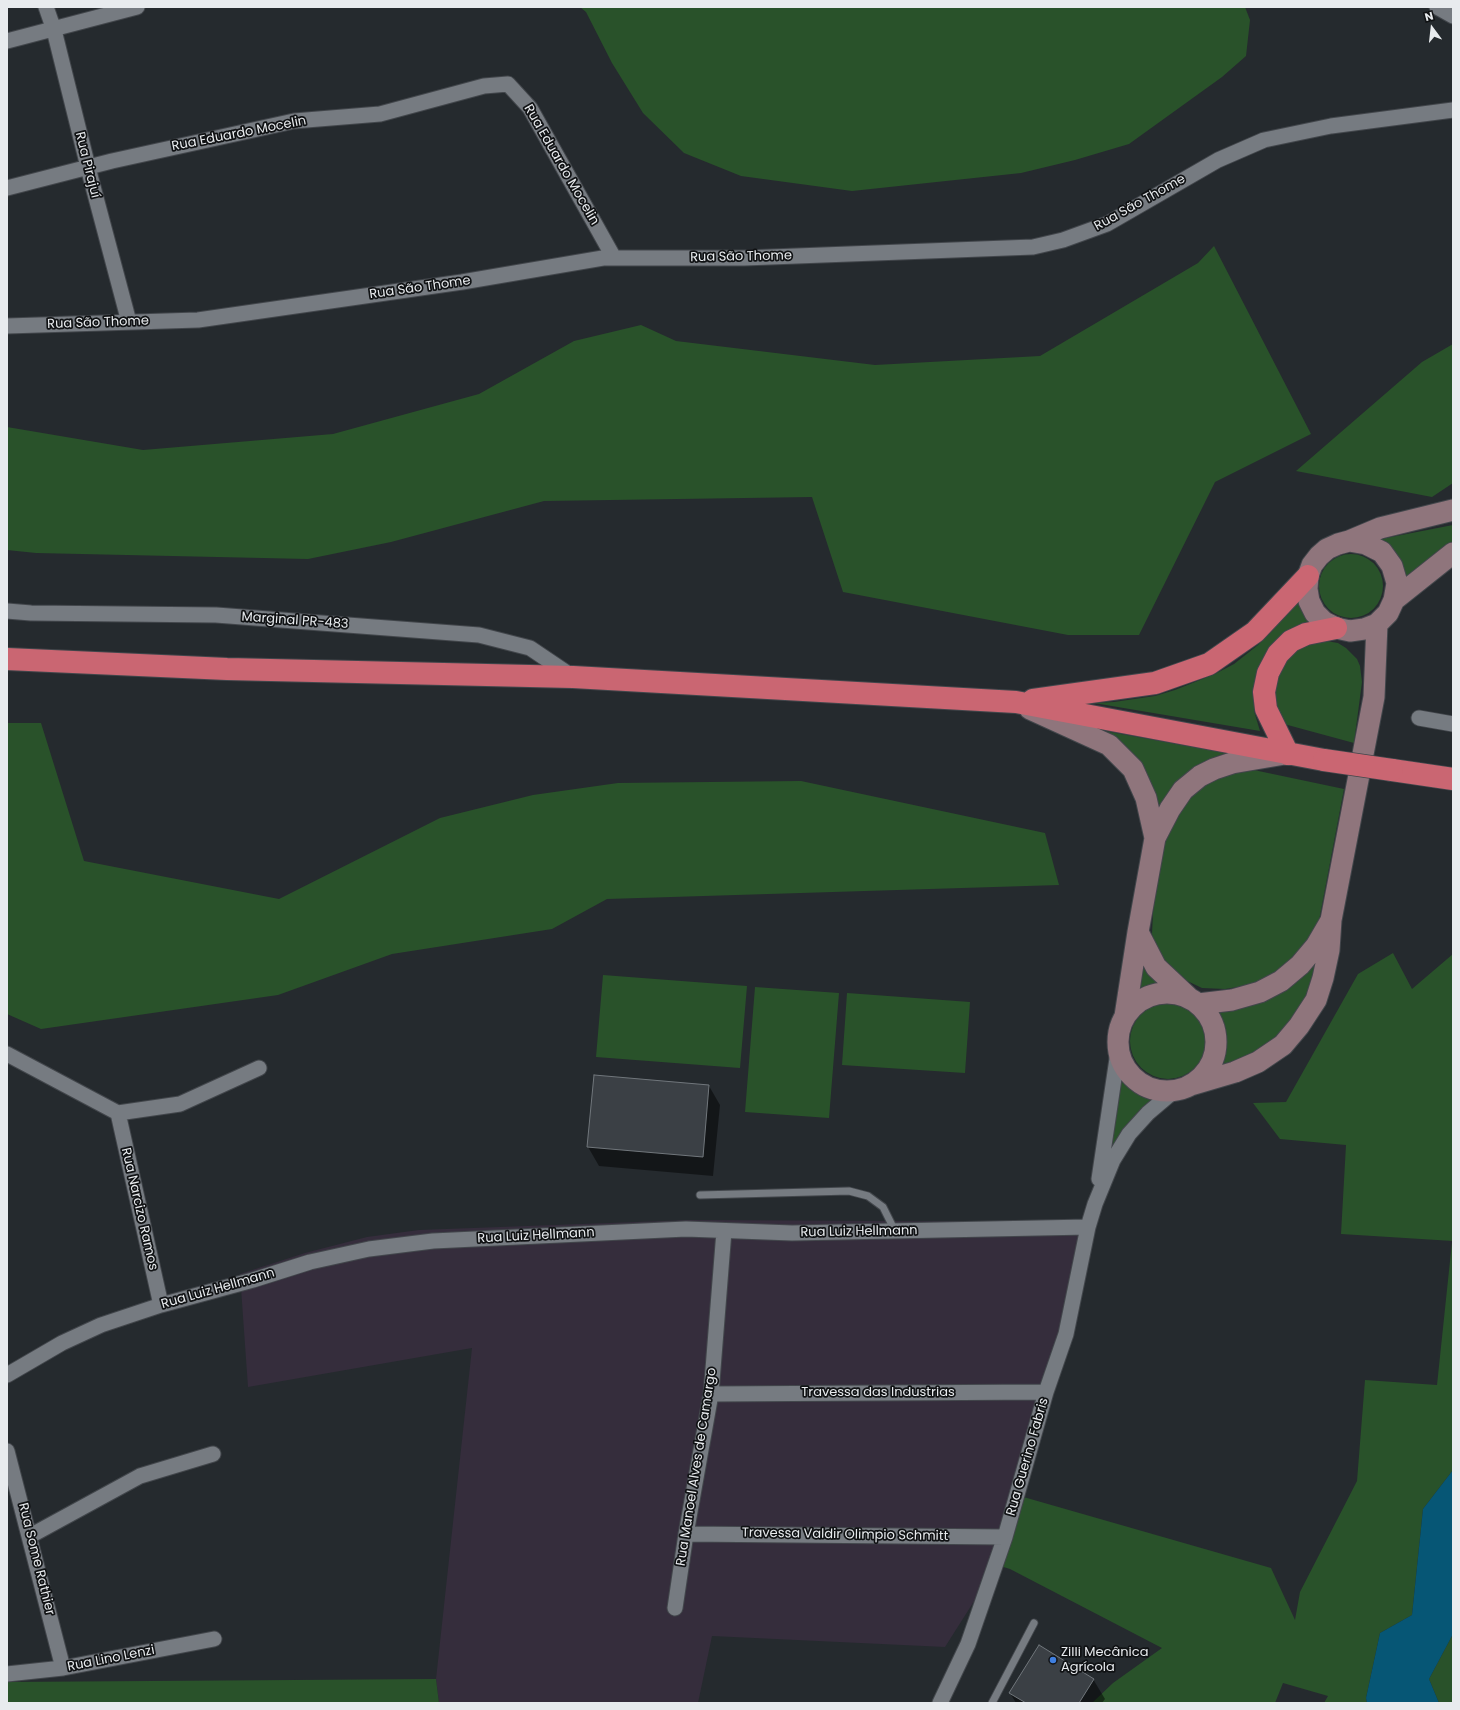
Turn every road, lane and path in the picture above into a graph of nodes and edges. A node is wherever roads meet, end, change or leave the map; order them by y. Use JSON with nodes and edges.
{"nodes":[{"id":1,"x":46,"y":7,"type":"edge"},
{"id":2,"x":137,"y":7,"type":"edge"},
{"id":3,"x":1438,"y":7,"type":"edge"},
{"id":4,"x":1453,"y":16,"type":"edge"},
{"id":5,"x":54,"y":30,"type":"junction"},
{"id":6,"x":7,"y":42,"type":"edge"},
{"id":7,"x":1453,"y":110,"type":"edge"},
{"id":8,"x":88,"y":168,"type":"junction"},
{"id":9,"x":7,"y":188,"type":"edge"},
{"id":10,"x":614,"y":258,"type":"junction"},
{"id":11,"x":129,"y":322,"type":"junction"},
{"id":12,"x":7,"y":326,"type":"edge"},
{"id":13,"x":1453,"y":510,"type":"edge"},
{"id":14,"x":1349,"y":541,"type":"junction"},
{"id":15,"x":1453,"y":553,"type":"edge"},
{"id":16,"x":1308,"y":576,"type":"junction"},
{"id":17,"x":1394,"y":600,"type":"junction"},
{"id":18,"x":7,"y":611,"type":"edge"},
{"id":19,"x":1377,"y":624,"type":"junction"},
{"id":20,"x":1336,"y":628,"type":"junction"},
{"id":21,"x":7,"y":659,"type":"edge"},
{"id":22,"x":573,"y":676,"type":"junction"},
{"id":23,"x":1016,"y":702,"type":"junction"},
{"id":24,"x":1419,"y":718,"type":"dead end"},
{"id":25,"x":1453,"y":724,"type":"edge"},
{"id":26,"x":1288,"y":754,"type":"junction"},
{"id":27,"x":1453,"y":779,"type":"edge"},
{"id":28,"x":1155,"y":838,"type":"junction"},
{"id":29,"x":1331,"y":920,"type":"junction"},
{"id":30,"x":1138,"y":932,"type":"junction"},
{"id":31,"x":1193,"y":1001,"type":"junction"},
{"id":32,"x":1125,"y":1016,"type":"junction"},
{"id":33,"x":1118,"y":1052,"type":"junction"},
{"id":34,"x":7,"y":1054,"type":"edge"},
{"id":35,"x":259,"y":1068,"type":"dead end"},
{"id":36,"x":1183,"y":1088,"type":"junction"},
{"id":37,"x":118,"y":1113,"type":"junction"},
{"id":38,"x":700,"y":1195,"type":"dead end"},
{"id":39,"x":1095,"y":1204,"type":"junction"},
{"id":40,"x":1088,"y":1227,"type":"junction"},
{"id":41,"x":724,"y":1231,"type":"junction"},
{"id":42,"x":895,"y":1231,"type":"junction"},
{"id":43,"x":161,"y":1305,"type":"junction"},
{"id":44,"x":7,"y":1375,"type":"edge"},
{"id":45,"x":1046,"y":1392,"type":"junction"},
{"id":46,"x":711,"y":1394,"type":"junction"},
{"id":47,"x":7,"y":1451,"type":"edge"},
{"id":48,"x":213,"y":1454,"type":"dead end"},
{"id":49,"x":686,"y":1534,"type":"junction"},
{"id":50,"x":30,"y":1536,"type":"junction"},
{"id":51,"x":1005,"y":1537,"type":"junction"},
{"id":52,"x":675,"y":1608,"type":"dead end"},
{"id":53,"x":1034,"y":1624,"type":"dead end"},
{"id":54,"x":214,"y":1640,"type":"dead end"},
{"id":55,"x":63,"y":1668,"type":"junction"},
{"id":56,"x":7,"y":1674,"type":"edge"},
{"id":57,"x":940,"y":1703,"type":"edge"},
{"id":58,"x":992,"y":1703,"type":"edge"}],
"edges":[{"from":1,"to":5,"type":"street","name":"Rua Pirajuí"},
{"from":2,"to":5,"type":"street"},
{"from":3,"to":4,"type":"street"},
{"from":5,"to":6,"type":"street"},
{"from":5,"to":8,"type":"street","name":"Rua Pirajuí"},
{"from":7,"to":10,"type":"street","name":"Rua São Thome"},
{"from":8,"to":9,"type":"street","name":"Rua Eduardo Mocelin"},
{"from":8,"to":10,"type":"street","name":"Rua Eduardo Mocelin"},
{"from":8,"to":11,"type":"street","name":"Rua Pirajuí"},
{"from":10,"to":11,"type":"street","name":"Rua São Thome"},
{"from":11,"to":12,"type":"street","name":"Rua São Thome"},
{"from":13,"to":14,"type":"street"},
{"from":14,"to":16,"type":"street"},
{"from":14,"to":17,"type":"street"},
{"from":15,"to":17,"type":"street"},
{"from":16,"to":20,"type":"street"},
{"from":16,"to":23,"type":"highway"},
{"from":17,"to":19,"type":"street"},
{"from":18,"to":22,"type":"street","name":"Marginal PR-483"},
{"from":19,"to":20,"type":"street"},
{"from":19,"to":29,"type":"street"},
{"from":20,"to":26,"type":"highway"},
{"from":21,"to":22,"type":"highway"},
{"from":22,"to":23,"type":"highway"},
{"from":23,"to":26,"type":"highway"},
{"from":23,"to":28,"type":"street"},
{"from":24,"to":25,"type":"street"},
{"from":26,"to":27,"type":"highway","bridge":true},
{"from":26,"to":28,"type":"street"},
{"from":28,"to":30,"type":"street"},
{"from":29,"to":31,"type":"street"},
{"from":29,"to":36,"type":"street"},
{"from":30,"to":31,"type":"street"},
{"from":30,"to":32,"type":"street"},
{"from":31,"to":32,"type":"street"},
{"from":31,"to":36,"type":"street"},
{"from":32,"to":33,"type":"street"},
{"from":33,"to":36,"type":"street"},
{"from":33,"to":39,"type":"street"},
{"from":34,"to":37,"type":"street"},
{"from":35,"to":37,"type":"street"},
{"from":36,"to":39,"type":"street"},
{"from":37,"to":43,"type":"street","name":"Rua Narcizo Ramos"},
{"from":38,"to":42,"type":"lane"},
{"from":39,"to":40,"type":"street","name":"Rua Guerino Fabris"},
{"from":40,"to":42,"type":"street","name":"Rua Luiz Hellmann"},
{"from":40,"to":45,"type":"street","name":"Rua Guerino Fabris"},
{"from":41,"to":42,"type":"street","name":"Rua Luiz Hellmann"},
{"from":41,"to":43,"type":"street","name":"Rua Luiz Hellmann"},
{"from":41,"to":46,"type":"street","name":"Rua Manoel Alves de Camargo"},
{"from":43,"to":44,"type":"street","name":"Rua Luiz Hellmann"},
{"from":45,"to":46,"type":"street","name":"Travessa das Industrias"},
{"from":45,"to":51,"type":"street","name":"Rua Guerino Fabris"},
{"from":46,"to":49,"type":"street","name":"Rua Manoel Alves de Camargo"},
{"from":47,"to":50,"type":"street","name":"Rua Some Rathier"},
{"from":48,"to":50,"type":"street"},
{"from":49,"to":51,"type":"street","name":"Travessa Valdir Olimpio Schmitt"},
{"from":49,"to":52,"type":"street","name":"Rua Manoel Alves de Camargo"},
{"from":50,"to":55,"type":"street","name":"Rua Some Rathier"},
{"from":51,"to":57,"type":"street","name":"Rua Guerino Fabris"},
{"from":53,"to":58,"type":"lane"},
{"from":54,"to":55,"type":"street","name":"Rua Lino Lenzi"},
{"from":55,"to":56,"type":"street","name":"Rua Lino Lenzi"}]}
